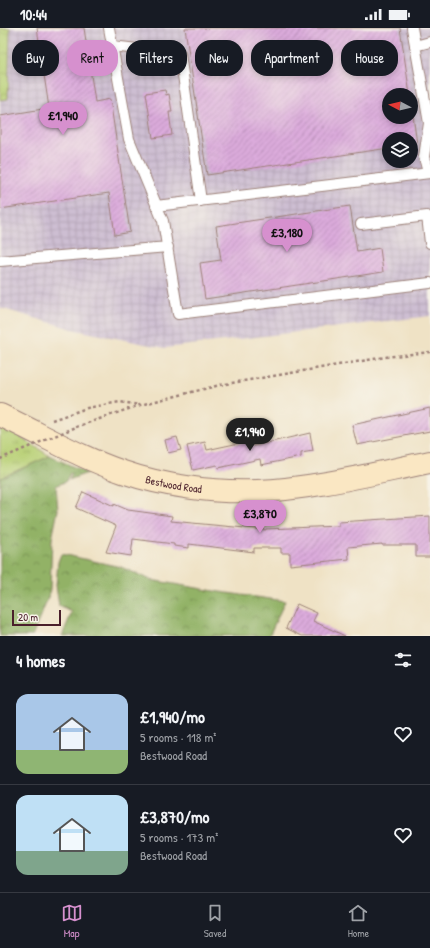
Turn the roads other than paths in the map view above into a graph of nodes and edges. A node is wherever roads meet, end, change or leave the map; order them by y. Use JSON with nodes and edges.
{"nodes":[{"id":1,"x":109,"y":28,"type":"edge"},
{"id":2,"x":412,"y":28,"type":"edge"},
{"id":3,"x":111,"y":40,"type":"edge"},
{"id":4,"x":430,"y":42,"type":"edge"},
{"id":5,"x":415,"y":46,"type":"junction"},
{"id":6,"x":118,"y":47,"type":"edge"},
{"id":7,"x":117,"y":76,"type":"edge"},
{"id":8,"x":429,"y":173,"type":"edge"},
{"id":9,"x":201,"y":201,"type":"junction"},
{"id":10,"x":156,"y":206,"type":"junction"},
{"id":11,"x":361,"y":224,"type":"dead end"},
{"id":12,"x":430,"y":243,"type":"edge"},
{"id":13,"x":168,"y":247,"type":"junction"},
{"id":14,"x":0,"y":261,"type":"edge"},
{"id":15,"x":430,"y":283,"type":"edge"},
{"id":16,"x":0,"y":416,"type":"edge"},
{"id":17,"x":430,"y":462,"type":"edge"}],
"edges":[{"from":1,"to":3,"type":"lane"},
{"from":2,"to":5,"type":"lane"},
{"from":4,"to":5,"type":"lane"},
{"from":5,"to":8,"type":"lane"},
{"from":6,"to":9,"type":"lane"},
{"from":7,"to":10,"type":"lane"},
{"from":8,"to":9,"type":"lane"},
{"from":9,"to":10,"type":"lane"},
{"from":10,"to":13,"type":"lane"},
{"from":11,"to":12,"type":"lane"},
{"from":13,"to":14,"type":"lane"},
{"from":13,"to":15,"type":"lane"},
{"from":16,"to":17,"type":"main road","name":"Bestwood Road"}]}
